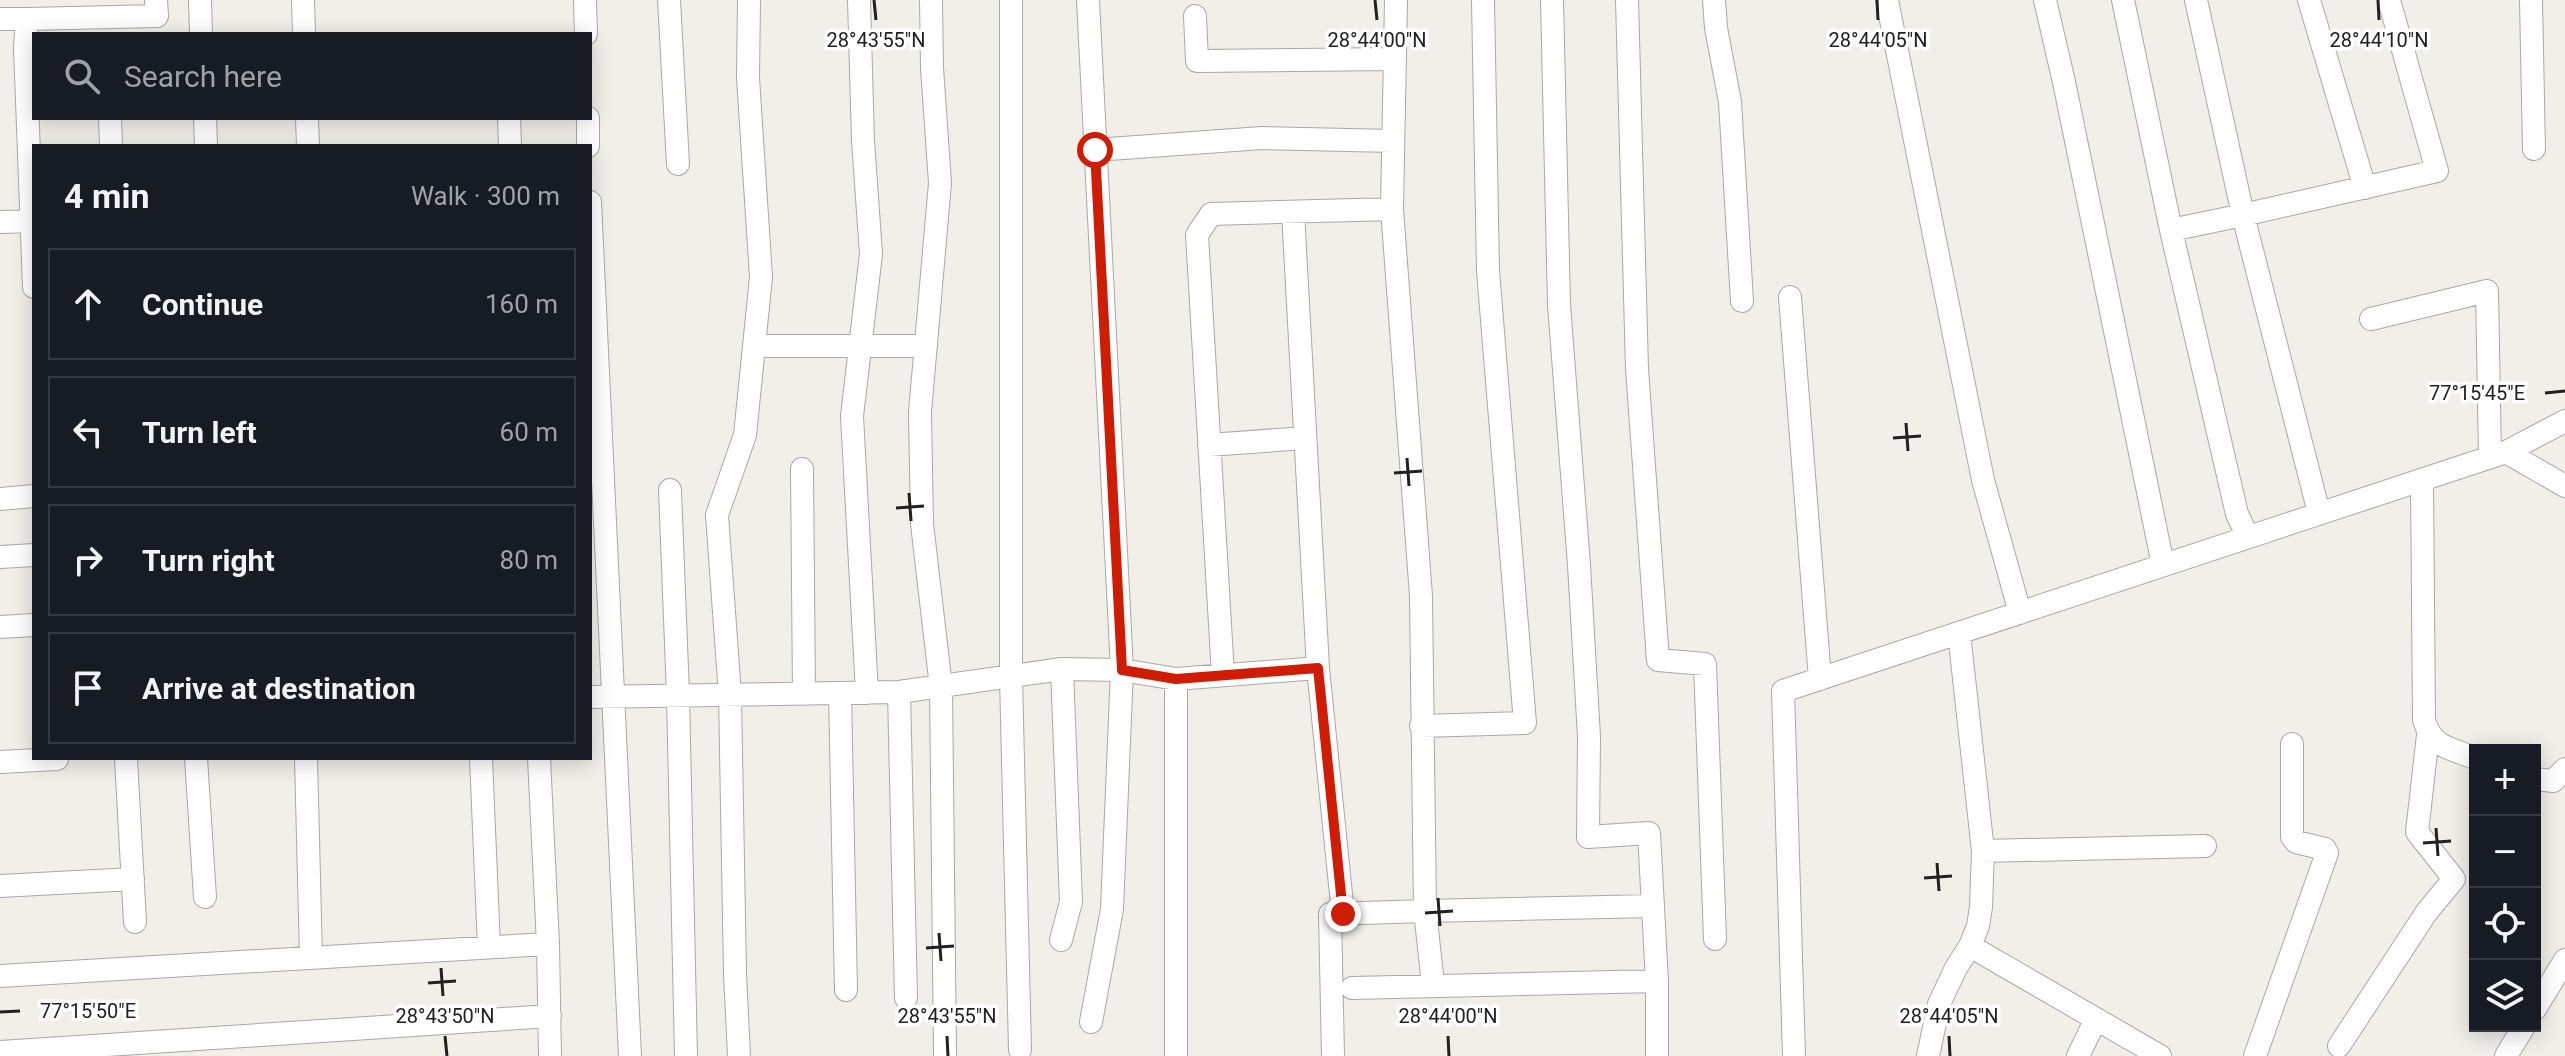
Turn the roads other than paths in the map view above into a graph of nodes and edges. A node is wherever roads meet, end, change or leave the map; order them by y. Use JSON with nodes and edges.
{"nodes":[{"id":1,"x":156,"y":0,"type":"edge"},
{"id":2,"x":200,"y":0,"type":"edge"},
{"id":3,"x":303,"y":0,"type":"edge"},
{"id":4,"x":585,"y":0,"type":"edge"},
{"id":5,"x":669,"y":0,"type":"edge"},
{"id":6,"x":749,"y":0,"type":"edge"},
{"id":7,"x":859,"y":0,"type":"edge"},
{"id":8,"x":931,"y":0,"type":"edge"},
{"id":9,"x":1011,"y":0,"type":"edge"},
{"id":10,"x":1088,"y":0,"type":"edge"},
{"id":11,"x":1396,"y":0,"type":"edge"},
{"id":12,"x":1483,"y":0,"type":"edge"},
{"id":13,"x":1552,"y":0,"type":"edge"},
{"id":14,"x":1627,"y":0,"type":"edge"},
{"id":15,"x":1714,"y":0,"type":"edge"},
{"id":16,"x":1887,"y":0,"type":"edge"},
{"id":17,"x":2045,"y":0,"type":"edge"},
{"id":18,"x":2123,"y":0,"type":"edge"},
{"id":19,"x":2196,"y":0,"type":"edge"},
{"id":20,"x":2309,"y":0,"type":"edge"},
{"id":21,"x":2389,"y":0,"type":"edge"},
{"id":22,"x":2531,"y":0,"type":"edge"},
{"id":23,"x":1195,"y":16,"type":"dead end"},
{"id":24,"x":0,"y":19,"type":"edge"},
{"id":25,"x":27,"y":19,"type":"junction"},
{"id":26,"x":105,"y":26,"type":"edge"},
{"id":27,"x":201,"y":32,"type":"edge"},
{"id":28,"x":304,"y":32,"type":"edge"},
{"id":29,"x":586,"y":32,"type":"edge"},
{"id":30,"x":1395,"y":59,"type":"junction"},
{"id":31,"x":110,"y":120,"type":"edge"},
{"id":32,"x":205,"y":120,"type":"edge"},
{"id":33,"x":307,"y":120,"type":"edge"},
{"id":34,"x":509,"y":120,"type":"edge"},
{"id":35,"x":588,"y":120,"type":"edge"},
{"id":36,"x":1393,"y":141,"type":"junction"},
{"id":37,"x":111,"y":144,"type":"edge"},
{"id":38,"x":206,"y":144,"type":"edge"},
{"id":39,"x":308,"y":144,"type":"edge"},
{"id":40,"x":510,"y":144,"type":"edge"},
{"id":41,"x":588,"y":144,"type":"edge"},
{"id":42,"x":2534,"y":149,"type":"dead end"},
{"id":43,"x":1095,"y":150,"type":"junction"},
{"id":44,"x":678,"y":164,"type":"dead end"},
{"id":45,"x":2365,"y":188,"type":"junction"},
{"id":46,"x":1392,"y":209,"type":"junction"},
{"id":47,"x":1293,"y":212,"type":"junction"},
{"id":48,"x":2243,"y":215,"type":"junction"},
{"id":49,"x":32,"y":221,"type":"edge"},
{"id":50,"x":0,"y":222,"type":"edge"},
{"id":51,"x":2171,"y":230,"type":"junction"},
{"id":52,"x":592,"y":245,"type":"edge"},
{"id":53,"x":1790,"y":297,"type":"dead end"},
{"id":54,"x":1742,"y":301,"type":"dead end"},
{"id":55,"x":2371,"y":319,"type":"dead end"},
{"id":56,"x":754,"y":346,"type":"junction"},
{"id":57,"x":926,"y":346,"type":"junction"},
{"id":58,"x":861,"y":347,"type":"junction"},
{"id":59,"x":2565,"y":421,"type":"edge"},
{"id":60,"x":1305,"y":438,"type":"junction"},
{"id":61,"x":1209,"y":445,"type":"junction"},
{"id":62,"x":2498,"y":454,"type":"junction"},
{"id":63,"x":802,"y":469,"type":"dead end"},
{"id":64,"x":2422,"y":480,"type":"junction"},
{"id":65,"x":2565,"y":486,"type":"edge"},
{"id":66,"x":670,"y":490,"type":"dead end"},
{"id":67,"x":32,"y":496,"type":"edge"},
{"id":68,"x":0,"y":499,"type":"edge"},
{"id":69,"x":2319,"y":513,"type":"junction"},
{"id":70,"x":2248,"y":537,"type":"junction"},
{"id":71,"x":32,"y":555,"type":"edge"},
{"id":72,"x":0,"y":557,"type":"edge"},
{"id":73,"x":2163,"y":565,"type":"junction"},
{"id":74,"x":2020,"y":613,"type":"junction"},
{"id":75,"x":32,"y":625,"type":"edge"},
{"id":76,"x":0,"y":627,"type":"edge"},
{"id":77,"x":1959,"y":633,"type":"junction"},
{"id":78,"x":1318,"y":668,"type":"junction"},
{"id":79,"x":1062,"y":669,"type":"junction"},
{"id":80,"x":1122,"y":670,"type":"junction"},
{"id":81,"x":1223,"y":675,"type":"junction"},
{"id":82,"x":1011,"y":677,"type":"junction"},
{"id":83,"x":1176,"y":679,"type":"junction"},
{"id":84,"x":1820,"y":679,"type":"junction"},
{"id":85,"x":941,"y":687,"type":"junction"},
{"id":86,"x":899,"y":692,"type":"junction"},
{"id":87,"x":840,"y":693,"type":"junction"},
{"id":88,"x":867,"y":693,"type":"junction"},
{"id":89,"x":804,"y":694,"type":"junction"},
{"id":90,"x":678,"y":695,"type":"junction"},
{"id":91,"x":730,"y":695,"type":"junction"},
{"id":92,"x":613,"y":696,"type":"junction"},
{"id":93,"x":592,"y":697,"type":"edge"},
{"id":94,"x":1421,"y":726,"type":"junction"},
{"id":95,"x":2428,"y":735,"type":"junction"},
{"id":96,"x":2292,"y":744,"type":"dead end"},
{"id":97,"x":2469,"y":756,"type":"edge"},
{"id":98,"x":38,"y":760,"type":"edge"},
{"id":99,"x":126,"y":760,"type":"edge"},
{"id":100,"x":196,"y":760,"type":"edge"},
{"id":101,"x":306,"y":760,"type":"edge"},
{"id":102,"x":481,"y":760,"type":"edge"},
{"id":103,"x":539,"y":760,"type":"edge"},
{"id":104,"x":0,"y":762,"type":"edge"},
{"id":105,"x":2565,"y":769,"type":"edge"},
{"id":106,"x":2541,"y":780,"type":"edge"},
{"id":107,"x":2205,"y":846,"type":"dead end"},
{"id":108,"x":1983,"y":851,"type":"junction"},
{"id":109,"x":133,"y":879,"type":"junction"},
{"id":110,"x":0,"y":886,"type":"edge"},
{"id":111,"x":205,"y":897,"type":"dead end"},
{"id":112,"x":1653,"y":906,"type":"junction"},
{"id":113,"x":1425,"y":911,"type":"junction"},
{"id":114,"x":1343,"y":914,"type":"junction"},
{"id":115,"x":135,"y":922,"type":"dead end"},
{"id":116,"x":1715,"y":939,"type":"dead end"},
{"id":117,"x":1061,"y":940,"type":"dead end"},
{"id":118,"x":548,"y":944,"type":"junction"},
{"id":119,"x":1970,"y":946,"type":"junction"},
{"id":120,"x":489,"y":947,"type":"junction"},
{"id":121,"x":311,"y":958,"type":"junction"},
{"id":122,"x":2562,"y":971,"type":"edge"},
{"id":123,"x":0,"y":976,"type":"edge"},
{"id":124,"x":1657,"y":981,"type":"junction"},
{"id":125,"x":1433,"y":984,"type":"junction"},
{"id":126,"x":1352,"y":988,"type":"dead end"},
{"id":127,"x":846,"y":990,"type":"dead end"},
{"id":128,"x":906,"y":998,"type":"dead end"},
{"id":129,"x":2541,"y":1001,"type":"edge"},
{"id":130,"x":550,"y":1016,"type":"junction"},
{"id":131,"x":2096,"y":1019,"type":"junction"},
{"id":132,"x":1091,"y":1022,"type":"dead end"},
{"id":133,"x":2520,"y":1032,"type":"edge"},
{"id":134,"x":2339,"y":1046,"type":"dead end"},
{"id":135,"x":1020,"y":1050,"type":"dead end"},
{"id":136,"x":0,"y":1052,"type":"edge"},
{"id":137,"x":550,"y":1056,"type":"edge"},
{"id":138,"x":630,"y":1056,"type":"edge"},
{"id":139,"x":686,"y":1056,"type":"edge"},
{"id":140,"x":739,"y":1056,"type":"edge"},
{"id":141,"x":945,"y":1056,"type":"edge"},
{"id":142,"x":1176,"y":1056,"type":"edge"},
{"id":143,"x":1333,"y":1056,"type":"edge"},
{"id":144,"x":1657,"y":1056,"type":"edge"},
{"id":145,"x":1794,"y":1056,"type":"edge"},
{"id":146,"x":1928,"y":1056,"type":"edge"},
{"id":147,"x":2078,"y":1056,"type":"edge"},
{"id":148,"x":2160,"y":1056,"type":"edge"},
{"id":149,"x":2255,"y":1056,"type":"edge"},
{"id":150,"x":2506,"y":1056,"type":"edge"}],
"edges":[{"from":1,"to":26,"type":"street"},
{"from":2,"to":27,"type":"street"},
{"from":3,"to":28,"type":"street"},
{"from":4,"to":29,"type":"street"},
{"from":5,"to":44,"type":"street"},
{"from":6,"to":56,"type":"street"},
{"from":7,"to":58,"type":"street"},
{"from":8,"to":57,"type":"street"},
{"from":9,"to":82,"type":"street"},
{"from":10,"to":43,"type":"street"},
{"from":11,"to":30,"type":"street"},
{"from":12,"to":94,"type":"street"},
{"from":13,"to":112,"type":"street"},
{"from":14,"to":116,"type":"street"},
{"from":15,"to":54,"type":"street"},
{"from":16,"to":74,"type":"street"},
{"from":17,"to":73,"type":"street"},
{"from":18,"to":51,"type":"street"},
{"from":19,"to":48,"type":"street"},
{"from":20,"to":45,"type":"street"},
{"from":21,"to":45,"type":"street"},
{"from":22,"to":42,"type":"street"},
{"from":23,"to":30,"type":"street"},
{"from":24,"to":25,"type":"street"},
{"from":25,"to":26,"type":"street"},
{"from":25,"to":49,"type":"street"},
{"from":30,"to":36,"type":"street"},
{"from":31,"to":37,"type":"street"},
{"from":32,"to":38,"type":"street"},
{"from":33,"to":39,"type":"street"},
{"from":34,"to":40,"type":"street"},
{"from":35,"to":41,"type":"street"},
{"from":36,"to":43,"type":"street"},
{"from":36,"to":46,"type":"street"},
{"from":43,"to":80,"type":"street"},
{"from":45,"to":48,"type":"street"},
{"from":46,"to":47,"type":"street"},
{"from":46,"to":94,"type":"street"},
{"from":47,"to":60,"type":"street"},
{"from":47,"to":61,"type":"street"},
{"from":48,"to":51,"type":"street"},
{"from":48,"to":69,"type":"street"},
{"from":49,"to":50,"type":"street"},
{"from":51,"to":70,"type":"street"},
{"from":52,"to":92,"type":"street"},
{"from":53,"to":84,"type":"street"},
{"from":55,"to":62,"type":"street"},
{"from":56,"to":58,"type":"street"},
{"from":56,"to":91,"type":"street"},
{"from":57,"to":58,"type":"street"},
{"from":57,"to":85,"type":"street"},
{"from":58,"to":88,"type":"street"},
{"from":59,"to":62,"type":"street"},
{"from":60,"to":61,"type":"street"},
{"from":60,"to":78,"type":"street"},
{"from":61,"to":81,"type":"street"},
{"from":62,"to":64,"type":"street"},
{"from":62,"to":65,"type":"street"},
{"from":63,"to":89,"type":"street"},
{"from":64,"to":69,"type":"street"},
{"from":64,"to":95,"type":"street"},
{"from":66,"to":90,"type":"street"},
{"from":67,"to":68,"type":"street"},
{"from":69,"to":70,"type":"street"},
{"from":70,"to":73,"type":"street"},
{"from":71,"to":72,"type":"street"},
{"from":73,"to":74,"type":"street"},
{"from":74,"to":77,"type":"street"},
{"from":75,"to":76,"type":"street"},
{"from":77,"to":84,"type":"street"},
{"from":77,"to":108,"type":"street"},
{"from":78,"to":81,"type":"street"},
{"from":78,"to":114,"type":"street"},
{"from":79,"to":80,"type":"street"},
{"from":79,"to":82,"type":"street"},
{"from":79,"to":117,"type":"street"},
{"from":80,"to":83,"type":"street"},
{"from":80,"to":132,"type":"street"},
{"from":81,"to":83,"type":"street"},
{"from":82,"to":85,"type":"street"},
{"from":82,"to":135,"type":"street"},
{"from":83,"to":142,"type":"street"},
{"from":84,"to":145,"type":"street"},
{"from":85,"to":86,"type":"street"},
{"from":85,"to":141,"type":"street"},
{"from":86,"to":88,"type":"street"},
{"from":86,"to":128,"type":"street"},
{"from":87,"to":88,"type":"street"},
{"from":87,"to":89,"type":"street"},
{"from":87,"to":127,"type":"street"},
{"from":89,"to":91,"type":"street"},
{"from":90,"to":91,"type":"street"},
{"from":90,"to":92,"type":"street"},
{"from":90,"to":139,"type":"street"},
{"from":91,"to":140,"type":"street"},
{"from":92,"to":93,"type":"street"},
{"from":92,"to":138,"type":"street"},
{"from":94,"to":113,"type":"street"},
{"from":95,"to":97,"type":"street"},
{"from":95,"to":134,"type":"street"},
{"from":96,"to":149,"type":"street"},
{"from":98,"to":104,"type":"street"},
{"from":99,"to":109,"type":"street"},
{"from":100,"to":111,"type":"street"},
{"from":101,"to":121,"type":"street"},
{"from":102,"to":120,"type":"street"},
{"from":103,"to":118,"type":"street"},
{"from":105,"to":106,"type":"street"},
{"from":107,"to":108,"type":"street"},
{"from":108,"to":119,"type":"street"},
{"from":109,"to":110,"type":"street"},
{"from":109,"to":115,"type":"street"},
{"from":112,"to":113,"type":"street"},
{"from":112,"to":124,"type":"street"},
{"from":113,"to":114,"type":"street"},
{"from":113,"to":125,"type":"street"},
{"from":114,"to":143,"type":"street"},
{"from":118,"to":120,"type":"street"},
{"from":118,"to":130,"type":"street"},
{"from":119,"to":131,"type":"street"},
{"from":119,"to":146,"type":"street"},
{"from":120,"to":121,"type":"street"},
{"from":121,"to":123,"type":"street"},
{"from":122,"to":129,"type":"street"},
{"from":124,"to":125,"type":"street"},
{"from":124,"to":144,"type":"street"},
{"from":125,"to":126,"type":"street"},
{"from":130,"to":136,"type":"street"},
{"from":130,"to":137,"type":"street"},
{"from":131,"to":147,"type":"street"},
{"from":131,"to":148,"type":"street"},
{"from":133,"to":150,"type":"street"}]}
